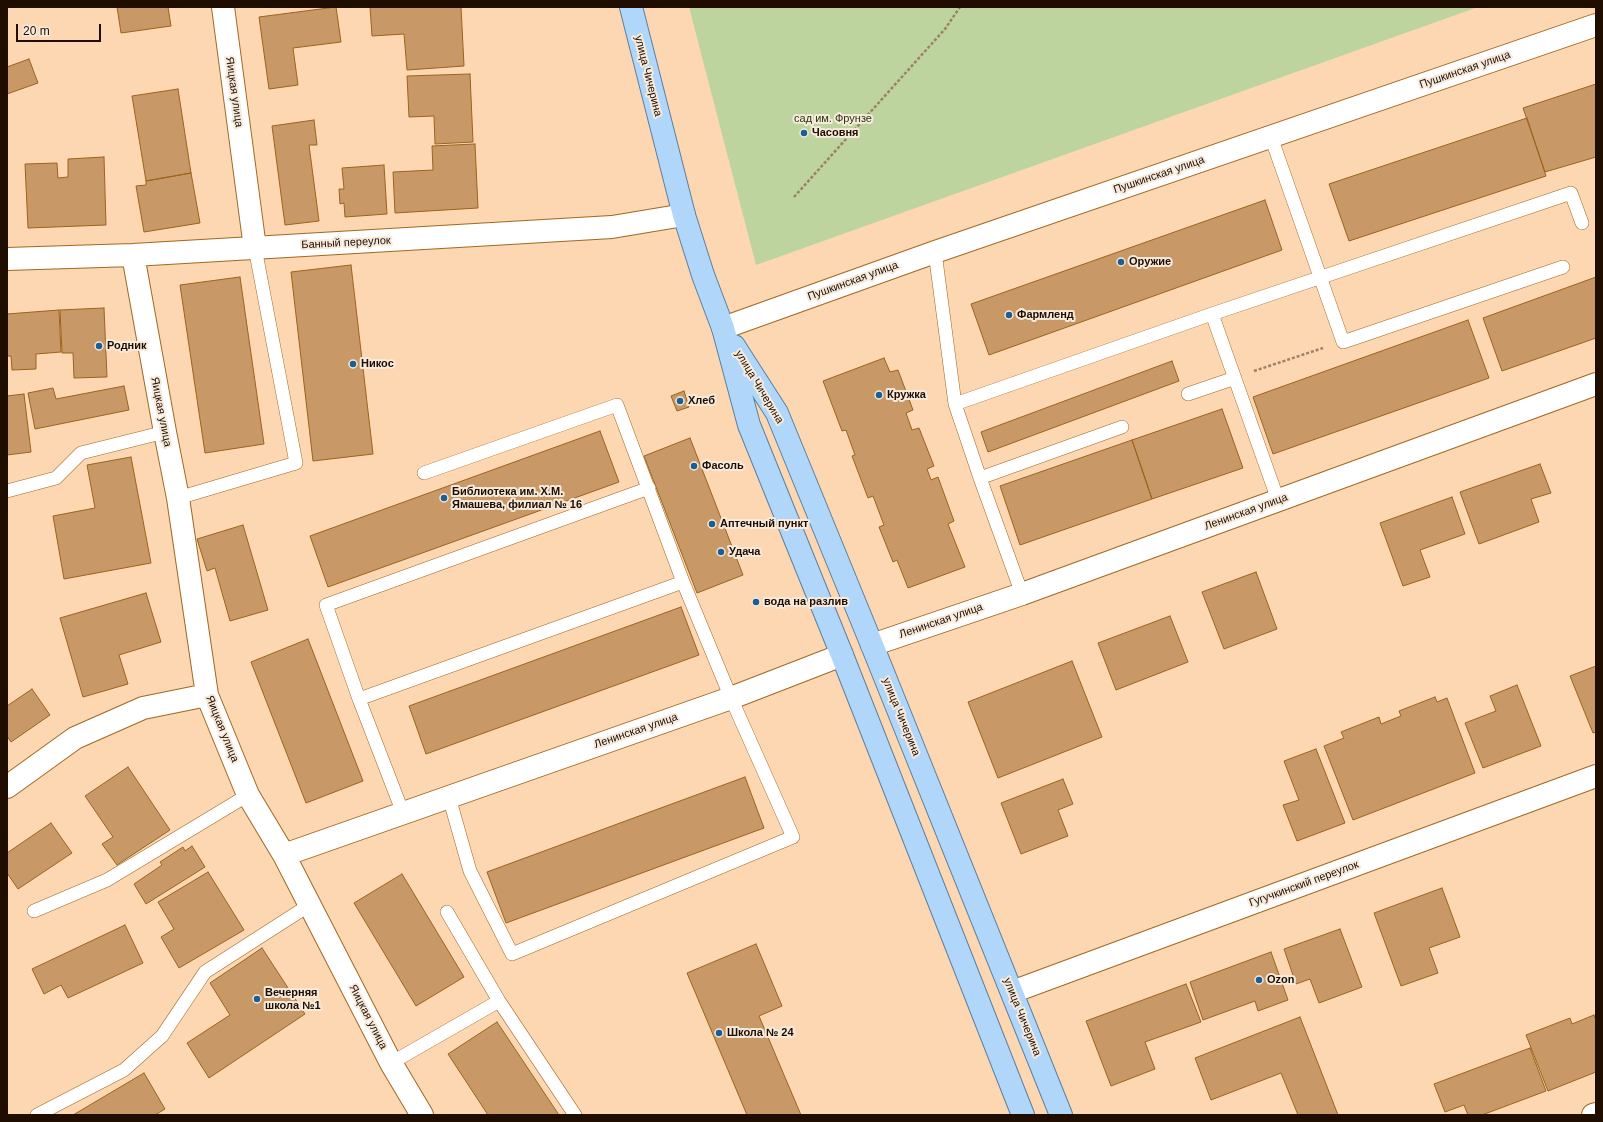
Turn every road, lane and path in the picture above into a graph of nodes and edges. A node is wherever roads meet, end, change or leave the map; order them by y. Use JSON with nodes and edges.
{"nodes":[{"id":1,"x":223,"y":7,"type":"edge"},
{"id":2,"x":631,"y":7,"type":"edge"},
{"id":3,"x":960,"y":7,"type":"edge"},
{"id":4,"x":1596,"y":25,"type":"edge"},
{"id":5,"x":1271,"y":136,"type":"junction"},
{"id":6,"x":794,"y":197,"type":"dead end"},
{"id":7,"x":684,"y":215,"type":"junction"},
{"id":8,"x":1582,"y":222,"type":"dead end"},
{"id":9,"x":255,"y":248,"type":"junction"},
{"id":10,"x":935,"y":252,"type":"junction"},
{"id":11,"x":133,"y":255,"type":"junction"},
{"id":12,"x":7,"y":259,"type":"edge"},
{"id":13,"x":1563,"y":267,"type":"dead end"},
{"id":14,"x":1320,"y":277,"type":"junction"},
{"id":15,"x":1212,"y":314,"type":"junction"},
{"id":16,"x":723,"y":328,"type":"junction"},
{"id":17,"x":1342,"y":342,"type":"junction"},
{"id":18,"x":1236,"y":378,"type":"junction"},
{"id":19,"x":1596,"y":384,"type":"edge"},
{"id":20,"x":1188,"y":394,"type":"dead end"},
{"id":21,"x":955,"y":404,"type":"junction"},
{"id":22,"x":1122,"y":427,"type":"dead end"},
{"id":23,"x":165,"y":432,"type":"junction"},
{"id":24,"x":424,"y":474,"type":"dead end"},
{"id":25,"x":980,"y":478,"type":"junction"},
{"id":26,"x":649,"y":488,"type":"junction"},
{"id":27,"x":7,"y":491,"type":"edge"},
{"id":28,"x":178,"y":498,"type":"junction"},
{"id":29,"x":1278,"y":500,"type":"junction"},
{"id":30,"x":683,"y":582,"type":"junction"},
{"id":31,"x":1022,"y":594,"type":"junction"},
{"id":32,"x":872,"y":645,"type":"junction"},
{"id":33,"x":842,"y":655,"type":"junction"},
{"id":34,"x":208,"y":695,"type":"junction"},
{"id":35,"x":731,"y":698,"type":"junction"},
{"id":36,"x":358,"y":699,"type":"junction"},
{"id":37,"x":1596,"y":776,"type":"edge"},
{"id":38,"x":7,"y":787,"type":"edge"},
{"id":39,"x":248,"y":795,"type":"junction"},
{"id":40,"x":449,"y":797,"type":"junction"},
{"id":41,"x":403,"y":813,"type":"junction"},
{"id":42,"x":284,"y":855,"type":"junction"},
{"id":43,"x":311,"y":904,"type":"junction"},
{"id":44,"x":34,"y":911,"type":"dead end"},
{"id":45,"x":447,"y":912,"type":"dead end"},
{"id":46,"x":1012,"y":992,"type":"junction"},
{"id":47,"x":499,"y":1001,"type":"junction"},
{"id":48,"x":391,"y":1063,"type":"junction"},
{"id":49,"x":1596,"y":1114,"type":"edge"},
{"id":50,"x":37,"y":1115,"type":"edge"},
{"id":51,"x":422,"y":1115,"type":"edge"},
{"id":52,"x":575,"y":1115,"type":"edge"},
{"id":53,"x":1023,"y":1115,"type":"edge"},
{"id":54,"x":1061,"y":1115,"type":"edge"},
{"id":55,"x":1593,"y":1115,"type":"edge"}],
"edges":[{"from":1,"to":9,"type":"street","name":"Яицкая улица"},
{"from":2,"to":7,"type":"main road","name":"улица Чичерина"},
{"from":3,"to":6,"type":"path"},
{"from":4,"to":5,"type":"street","name":"Пушкинская улица"},
{"from":5,"to":10,"type":"street","name":"Пушкинская улица"},
{"from":5,"to":14,"type":"lane"},
{"from":7,"to":9,"type":"street","name":"Банный переулок"},
{"from":7,"to":16,"type":"main road","name":"улица Чичерина"},
{"from":8,"to":14,"type":"lane"},
{"from":9,"to":11,"type":"street","name":"Банный переулок"},
{"from":9,"to":28,"type":"lane"},
{"from":10,"to":16,"type":"street","name":"Пушкинская улица"},
{"from":10,"to":21,"type":"lane"},
{"from":11,"to":12,"type":"street","name":"Банный переулок"},
{"from":11,"to":23,"type":"street","name":"Яицкая улица"},
{"from":13,"to":17,"type":"lane"},
{"from":14,"to":15,"type":"lane"},
{"from":14,"to":17,"type":"lane"},
{"from":15,"to":18,"type":"lane"},
{"from":15,"to":21,"type":"lane"},
{"from":16,"to":32,"type":"main road","name":"улица Чичерина"},
{"from":16,"to":33,"type":"main road","name":"улица Чичерина"},
{"from":17,"to":18,"type":"path"},
{"from":18,"to":20,"type":"lane"},
{"from":18,"to":29,"type":"lane"},
{"from":19,"to":29,"type":"street","name":"Ленинская улица"},
{"from":21,"to":25,"type":"lane"},
{"from":22,"to":25,"type":"lane"},
{"from":23,"to":27,"type":"lane"},
{"from":23,"to":28,"type":"street","name":"Яицкая улица"},
{"from":24,"to":26,"type":"lane"},
{"from":25,"to":31,"type":"lane"},
{"from":26,"to":30,"type":"lane"},
{"from":26,"to":36,"type":"lane"},
{"from":28,"to":34,"type":"street","name":"Яицкая улица"},
{"from":29,"to":31,"type":"street","name":"Ленинская улица"},
{"from":30,"to":35,"type":"lane"},
{"from":30,"to":36,"type":"lane"},
{"from":31,"to":32,"type":"street","name":"Ленинская улица"},
{"from":32,"to":33,"type":"main road","name":"Ленинская улица"},
{"from":32,"to":46,"type":"main road","name":"улица Чичерина"},
{"from":33,"to":35,"type":"street","name":"Ленинская улица"},
{"from":33,"to":53,"type":"main road","name":"улица Чичерина"},
{"from":34,"to":38,"type":"street"},
{"from":34,"to":39,"type":"street","name":"Яицкая улица"},
{"from":35,"to":40,"type":"street","name":"Ленинская улица"},
{"from":35,"to":40,"type":"lane"},
{"from":36,"to":41,"type":"lane"},
{"from":37,"to":46,"type":"street","name":"Гугучкинский переулок"},
{"from":39,"to":42,"type":"street","name":"Яицкая улица"},
{"from":39,"to":44,"type":"lane"},
{"from":40,"to":41,"type":"street","name":"Ленинская улица"},
{"from":41,"to":42,"type":"street","name":"Ленинская улица"},
{"from":42,"to":43,"type":"street","name":"Яицкая улица"},
{"from":43,"to":48,"type":"street","name":"Яицкая улица"},
{"from":43,"to":50,"type":"lane"},
{"from":45,"to":47,"type":"lane"},
{"from":46,"to":54,"type":"main road","name":"улица Чичерина"},
{"from":47,"to":48,"type":"lane"},
{"from":47,"to":52,"type":"lane"},
{"from":48,"to":51,"type":"street","name":"Яицкая улица"},
{"from":49,"to":55,"type":"street"}]}
